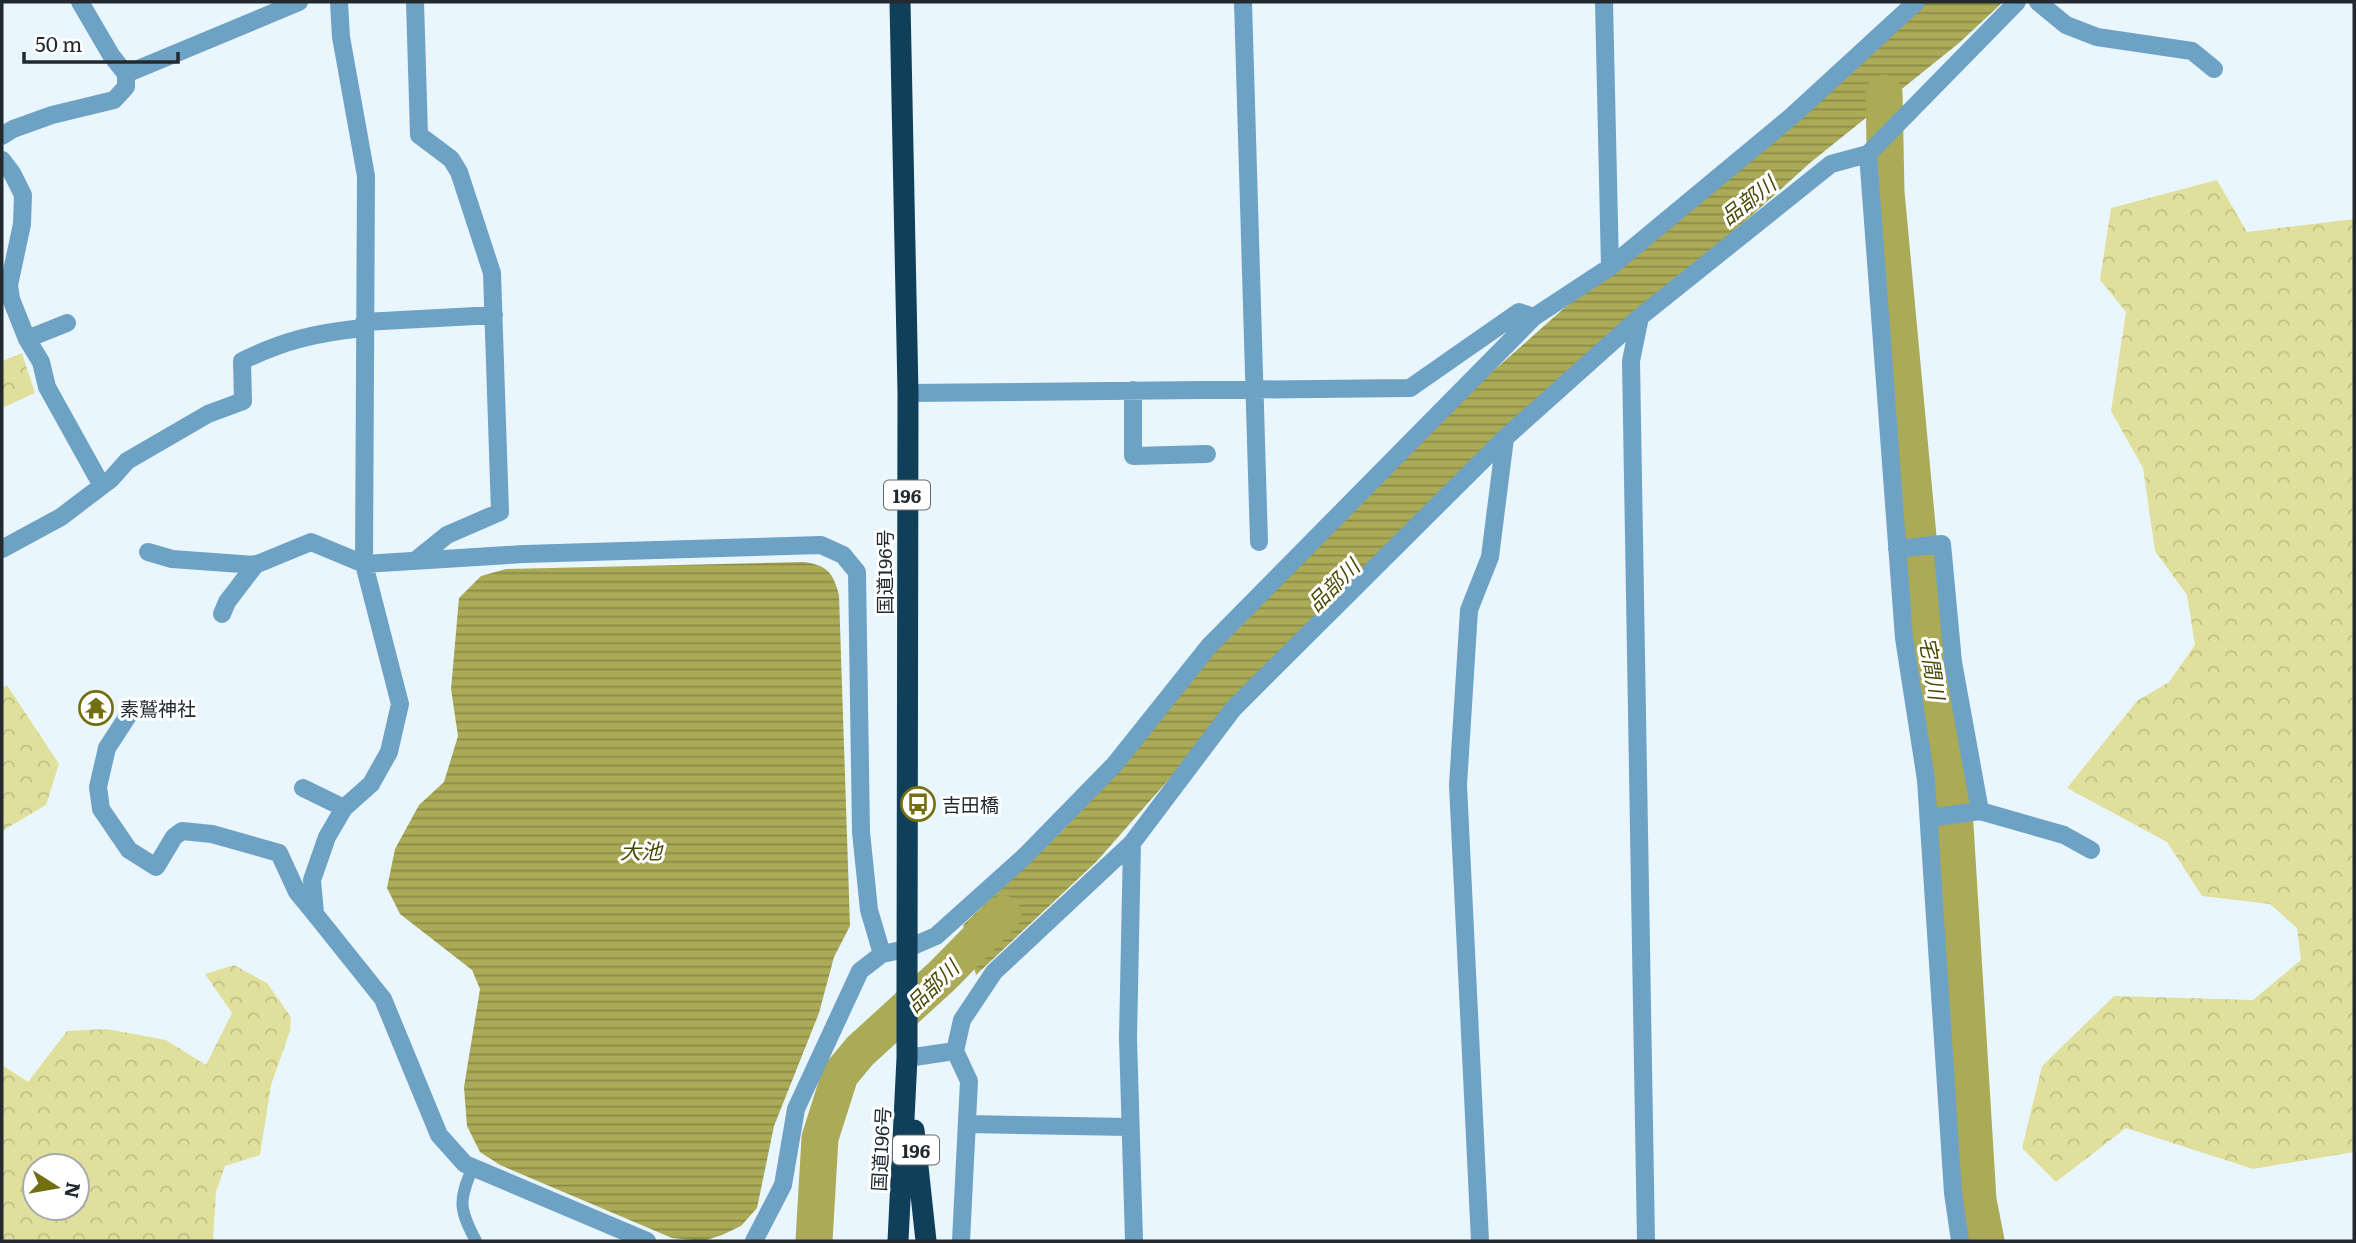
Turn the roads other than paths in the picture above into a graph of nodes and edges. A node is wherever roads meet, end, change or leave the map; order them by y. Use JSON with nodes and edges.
{"nodes":[{"id":1,"x":80,"y":2,"type":"edge"},
{"id":2,"x":299,"y":2,"type":"edge"},
{"id":3,"x":339,"y":2,"type":"edge"},
{"id":4,"x":415,"y":2,"type":"edge"},
{"id":5,"x":900,"y":2,"type":"edge"},
{"id":6,"x":1243,"y":2,"type":"edge"},
{"id":7,"x":1604,"y":2,"type":"edge"},
{"id":8,"x":1916,"y":2,"type":"edge"},
{"id":9,"x":2017,"y":2,"type":"edge"},
{"id":10,"x":2038,"y":2,"type":"edge"},
{"id":11,"x":2214,"y":69,"type":"dead end"},
{"id":12,"x":126,"y":74,"type":"junction"},
{"id":13,"x":2,"y":136,"type":"edge"},
{"id":14,"x":1869,"y":153,"type":"junction"},
{"id":15,"x":2,"y":160,"type":"edge"},
{"id":16,"x":1609,"y":267,"type":"junction"},
{"id":17,"x":494,"y":315,"type":"junction"},
{"id":18,"x":1534,"y":317,"type":"junction"},
{"id":19,"x":1640,"y":317,"type":"junction"},
{"id":20,"x":68,"y":323,"type":"dead end"},
{"id":21,"x":364,"y":325,"type":"junction"},
{"id":22,"x":27,"y":339,"type":"junction"},
{"id":23,"x":1253,"y":388,"type":"junction"},
{"id":24,"x":1133,"y":390,"type":"junction"},
{"id":25,"x":908,"y":393,"type":"junction"},
{"id":26,"x":1505,"y":438,"type":"junction"},
{"id":27,"x":1207,"y":454,"type":"dead end"},
{"id":28,"x":102,"y":486,"type":"junction"},
{"id":29,"x":1259,"y":542,"type":"dead end"},
{"id":30,"x":2,"y":549,"type":"edge"},
{"id":31,"x":1897,"y":549,"type":"junction"},
{"id":32,"x":148,"y":552,"type":"dead end"},
{"id":33,"x":416,"y":560,"type":"junction"},
{"id":34,"x":256,"y":564,"type":"junction"},
{"id":35,"x":363,"y":564,"type":"junction"},
{"id":36,"x":222,"y":614,"type":"dead end"},
{"id":37,"x":133,"y":708,"type":"dead end"},
{"id":38,"x":303,"y":788,"type":"dead end"},
{"id":39,"x":344,"y":808,"type":"junction"},
{"id":40,"x":1979,"y":811,"type":"junction"},
{"id":41,"x":1930,"y":818,"type":"junction"},
{"id":42,"x":1132,"y":843,"type":"junction"},
{"id":43,"x":2091,"y":850,"type":"dead end"},
{"id":44,"x":328,"y":929,"type":"junction"},
{"id":45,"x":906,"y":949,"type":"junction"},
{"id":46,"x":882,"y":954,"type":"junction"},
{"id":47,"x":907,"y":1050,"type":"junction"},
{"id":48,"x":955,"y":1051,"type":"junction"},
{"id":49,"x":967,"y":1124,"type":"junction"},
{"id":50,"x":1129,"y":1127,"type":"junction"},
{"id":51,"x":473,"y":1167,"type":"junction"},
{"id":52,"x":476,"y":1241,"type":"edge"},
{"id":53,"x":647,"y":1241,"type":"edge"},
{"id":54,"x":754,"y":1241,"type":"edge"},
{"id":55,"x":898,"y":1241,"type":"edge"},
{"id":56,"x":926,"y":1241,"type":"edge"},
{"id":57,"x":961,"y":1241,"type":"edge"},
{"id":58,"x":1134,"y":1241,"type":"edge"},
{"id":59,"x":1480,"y":1241,"type":"edge"},
{"id":60,"x":1646,"y":1241,"type":"edge"},
{"id":61,"x":1960,"y":1241,"type":"edge"}],
"edges":[{"from":1,"to":12,"type":"street"},
{"from":2,"to":12,"type":"street"},
{"from":3,"to":21,"type":"street"},
{"from":4,"to":17,"type":"street"},
{"from":5,"to":25,"type":"highway","name":"国道196号","number":"196"},
{"from":6,"to":23,"type":"street"},
{"from":7,"to":16,"type":"street"},
{"from":8,"to":16,"type":"street"},
{"from":9,"to":14,"type":"street"},
{"from":10,"to":11,"type":"street"},
{"from":12,"to":13,"type":"street"},
{"from":14,"to":19,"type":"street"},
{"from":14,"to":31,"type":"street"},
{"from":15,"to":22,"type":"street"},
{"from":16,"to":18,"type":"street"},
{"from":17,"to":21,"type":"street"},
{"from":17,"to":33,"type":"street"},
{"from":18,"to":23,"type":"street"},
{"from":18,"to":45,"type":"street"},
{"from":19,"to":26,"type":"street"},
{"from":19,"to":60,"type":"street"},
{"from":20,"to":22,"type":"street"},
{"from":21,"to":28,"type":"street"},
{"from":21,"to":35,"type":"street"},
{"from":22,"to":28,"type":"street"},
{"from":23,"to":24,"type":"street"},
{"from":23,"to":29,"type":"street"},
{"from":24,"to":25,"type":"street"},
{"from":24,"to":27,"type":"street"},
{"from":25,"to":45,"type":"highway","name":"国道196号","number":"196"},
{"from":26,"to":42,"type":"street"},
{"from":26,"to":59,"type":"street"},
{"from":28,"to":30,"type":"street"},
{"from":31,"to":40,"type":"street"},
{"from":31,"to":41,"type":"street"},
{"from":32,"to":34,"type":"street"},
{"from":33,"to":35,"type":"street"},
{"from":33,"to":46,"type":"street"},
{"from":34,"to":35,"type":"street"},
{"from":34,"to":36,"type":"street"},
{"from":35,"to":39,"type":"street"},
{"from":37,"to":44,"type":"street"},
{"from":38,"to":39,"type":"street"},
{"from":39,"to":44,"type":"street"},
{"from":40,"to":41,"type":"street"},
{"from":40,"to":43,"type":"street"},
{"from":41,"to":61,"type":"street"},
{"from":42,"to":48,"type":"street"},
{"from":42,"to":50,"type":"street"},
{"from":44,"to":51,"type":"street"},
{"from":45,"to":46,"type":"street"},
{"from":45,"to":47,"type":"highway","name":"国道196号","number":"196"},
{"from":46,"to":54,"type":"street"},
{"from":47,"to":48,"type":"street"},
{"from":47,"to":55,"type":"highway","name":"国道196号","number":"196"},
{"from":47,"to":56,"type":"highway","name":"国道196号","number":"196"},
{"from":48,"to":49,"type":"street"},
{"from":49,"to":50,"type":"street"},
{"from":49,"to":57,"type":"street"},
{"from":50,"to":58,"type":"street"},
{"from":51,"to":52,"type":"lane"},
{"from":51,"to":53,"type":"street"}]}
